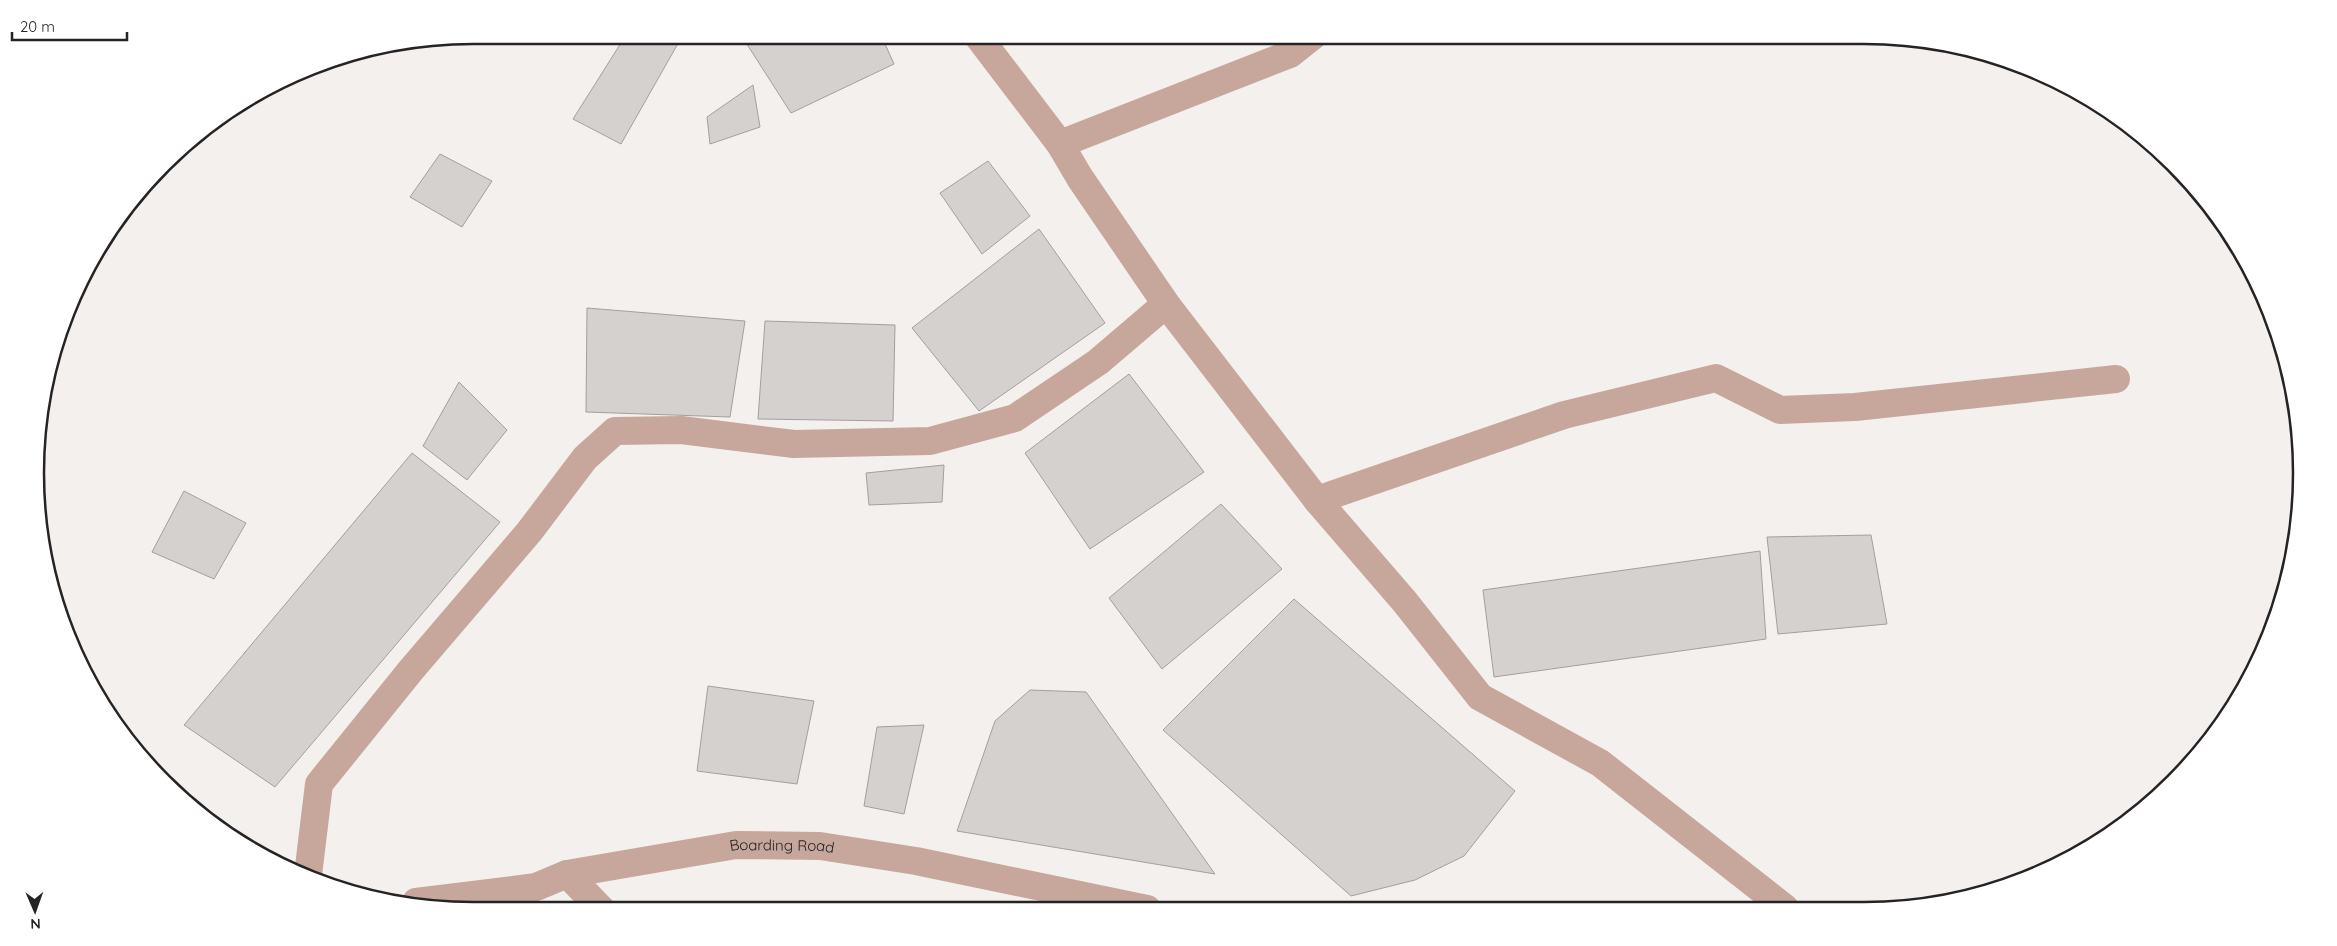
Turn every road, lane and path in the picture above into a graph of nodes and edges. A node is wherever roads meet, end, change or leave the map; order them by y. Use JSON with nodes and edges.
{"nodes":[{"id":1,"x":985,"y":44,"type":"edge"},
{"id":2,"x":1303,"y":44,"type":"edge"},
{"id":3,"x":1060,"y":144,"type":"junction"},
{"id":4,"x":1166,"y":304,"type":"junction"},
{"id":5,"x":2116,"y":379,"type":"dead end"},
{"id":6,"x":1317,"y":500,"type":"junction"},
{"id":7,"x":309,"y":870,"type":"edge"},
{"id":8,"x":567,"y":874,"type":"junction"},
{"id":9,"x":432,"y":900,"type":"edge"},
{"id":10,"x":594,"y":902,"type":"edge"},
{"id":11,"x":1114,"y":902,"type":"edge"},
{"id":12,"x":1776,"y":902,"type":"edge"}],
"edges":[{"from":1,"to":3,"type":"street"},
{"from":2,"to":3,"type":"street"},
{"from":3,"to":4,"type":"street"},
{"from":4,"to":6,"type":"street"},
{"from":4,"to":7,"type":"street"},
{"from":5,"to":6,"type":"street"},
{"from":6,"to":12,"type":"street"},
{"from":8,"to":9,"type":"street","name":"Boarding Road"},
{"from":8,"to":10,"type":"street"},
{"from":8,"to":11,"type":"street","name":"Boarding Road"}]}
